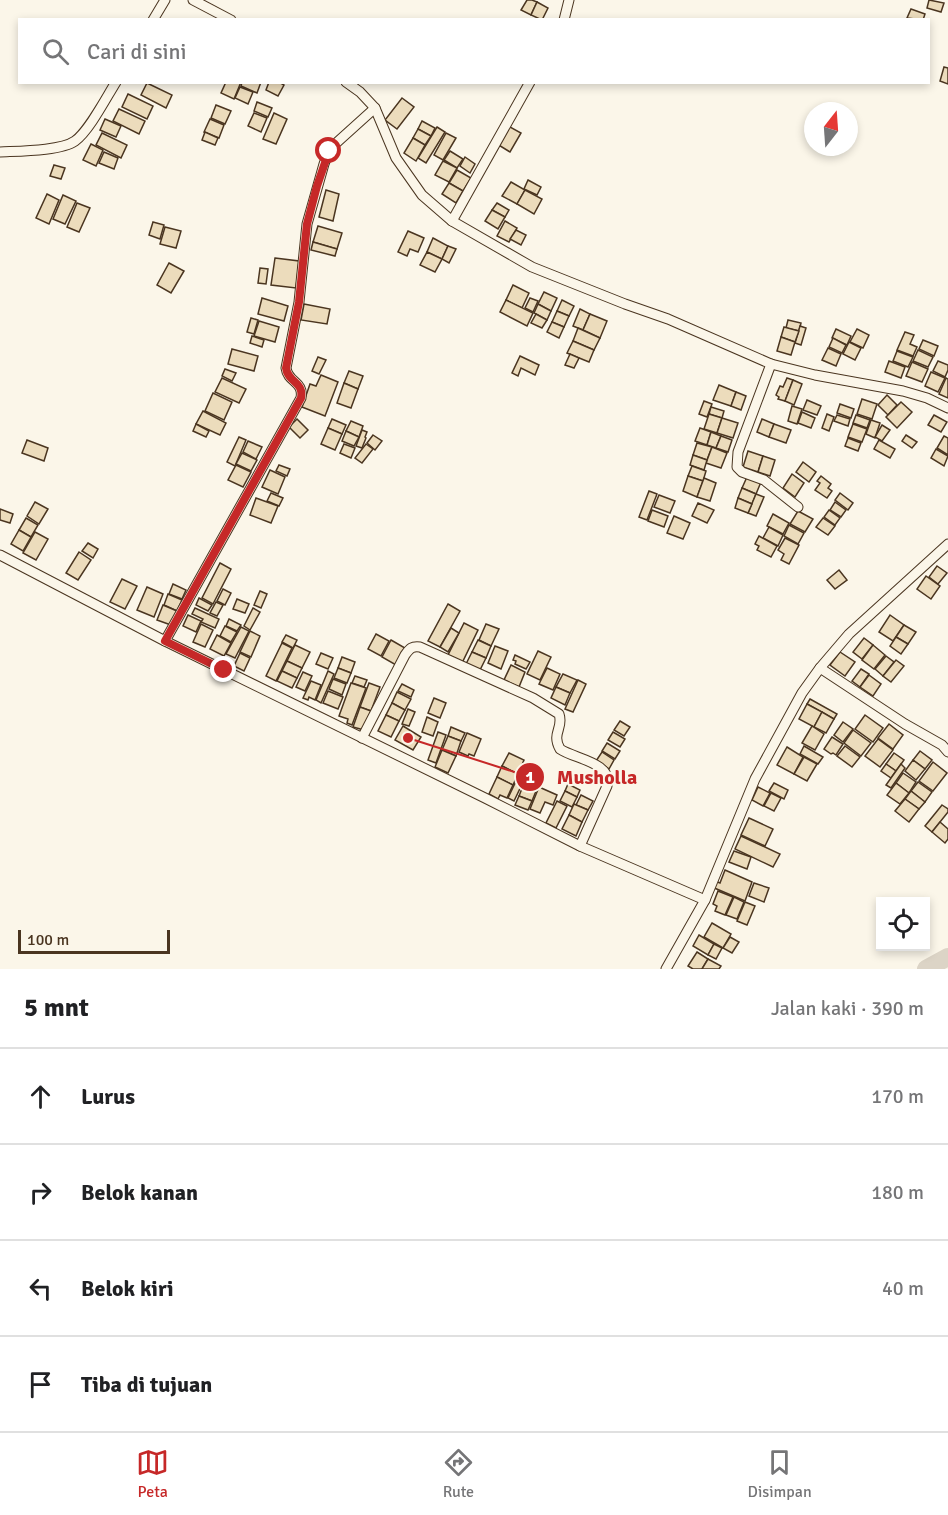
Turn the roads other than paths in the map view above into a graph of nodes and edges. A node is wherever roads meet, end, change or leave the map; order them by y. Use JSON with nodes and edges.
{"nodes":[{"id":1,"x":165,"y":0,"type":"edge"},
{"id":2,"x":193,"y":0,"type":"edge"},
{"id":3,"x":569,"y":0,"type":"edge"},
{"id":4,"x":154,"y":18,"type":"edge"},
{"id":5,"x":227,"y":18,"type":"edge"},
{"id":6,"x":564,"y":18,"type":"edge"},
{"id":7,"x":115,"y":84,"type":"edge"},
{"id":8,"x":349,"y":84,"type":"edge"},
{"id":9,"x":529,"y":84,"type":"edge"},
{"id":10,"x":375,"y":108,"type":"junction"},
{"id":11,"x":0,"y":152,"type":"edge"},
{"id":12,"x":452,"y":221,"type":"junction"},
{"id":13,"x":771,"y":364,"type":"junction"},
{"id":14,"x":948,"y":408,"type":"edge"},
{"id":15,"x":798,"y":507,"type":"dead end"},
{"id":16,"x":948,"y":544,"type":"edge"},
{"id":17,"x":0,"y":555,"type":"edge"},
{"id":18,"x":165,"y":641,"type":"junction"},
{"id":19,"x":820,"y":668,"type":"junction"},
{"id":20,"x":362,"y":738,"type":"junction"},
{"id":21,"x":948,"y":752,"type":"edge"},
{"id":22,"x":580,"y":846,"type":"junction"},
{"id":23,"x":705,"y":900,"type":"junction"},
{"id":24,"x":666,"y":969,"type":"edge"}],
"edges":[{"from":1,"to":4,"type":"street"},
{"from":2,"to":5,"type":"street"},
{"from":3,"to":6,"type":"street"},
{"from":7,"to":11,"type":"street"},
{"from":8,"to":10,"type":"street"},
{"from":9,"to":12,"type":"street"},
{"from":10,"to":12,"type":"street"},
{"from":10,"to":18,"type":"street"},
{"from":12,"to":13,"type":"street"},
{"from":13,"to":14,"type":"street"},
{"from":13,"to":15,"type":"street"},
{"from":16,"to":19,"type":"street"},
{"from":17,"to":18,"type":"street"},
{"from":18,"to":20,"type":"street"},
{"from":19,"to":21,"type":"street"},
{"from":19,"to":23,"type":"street"},
{"from":20,"to":22,"type":"street"},
{"from":20,"to":22,"type":"street"},
{"from":22,"to":23,"type":"street"},
{"from":23,"to":24,"type":"street"}]}
